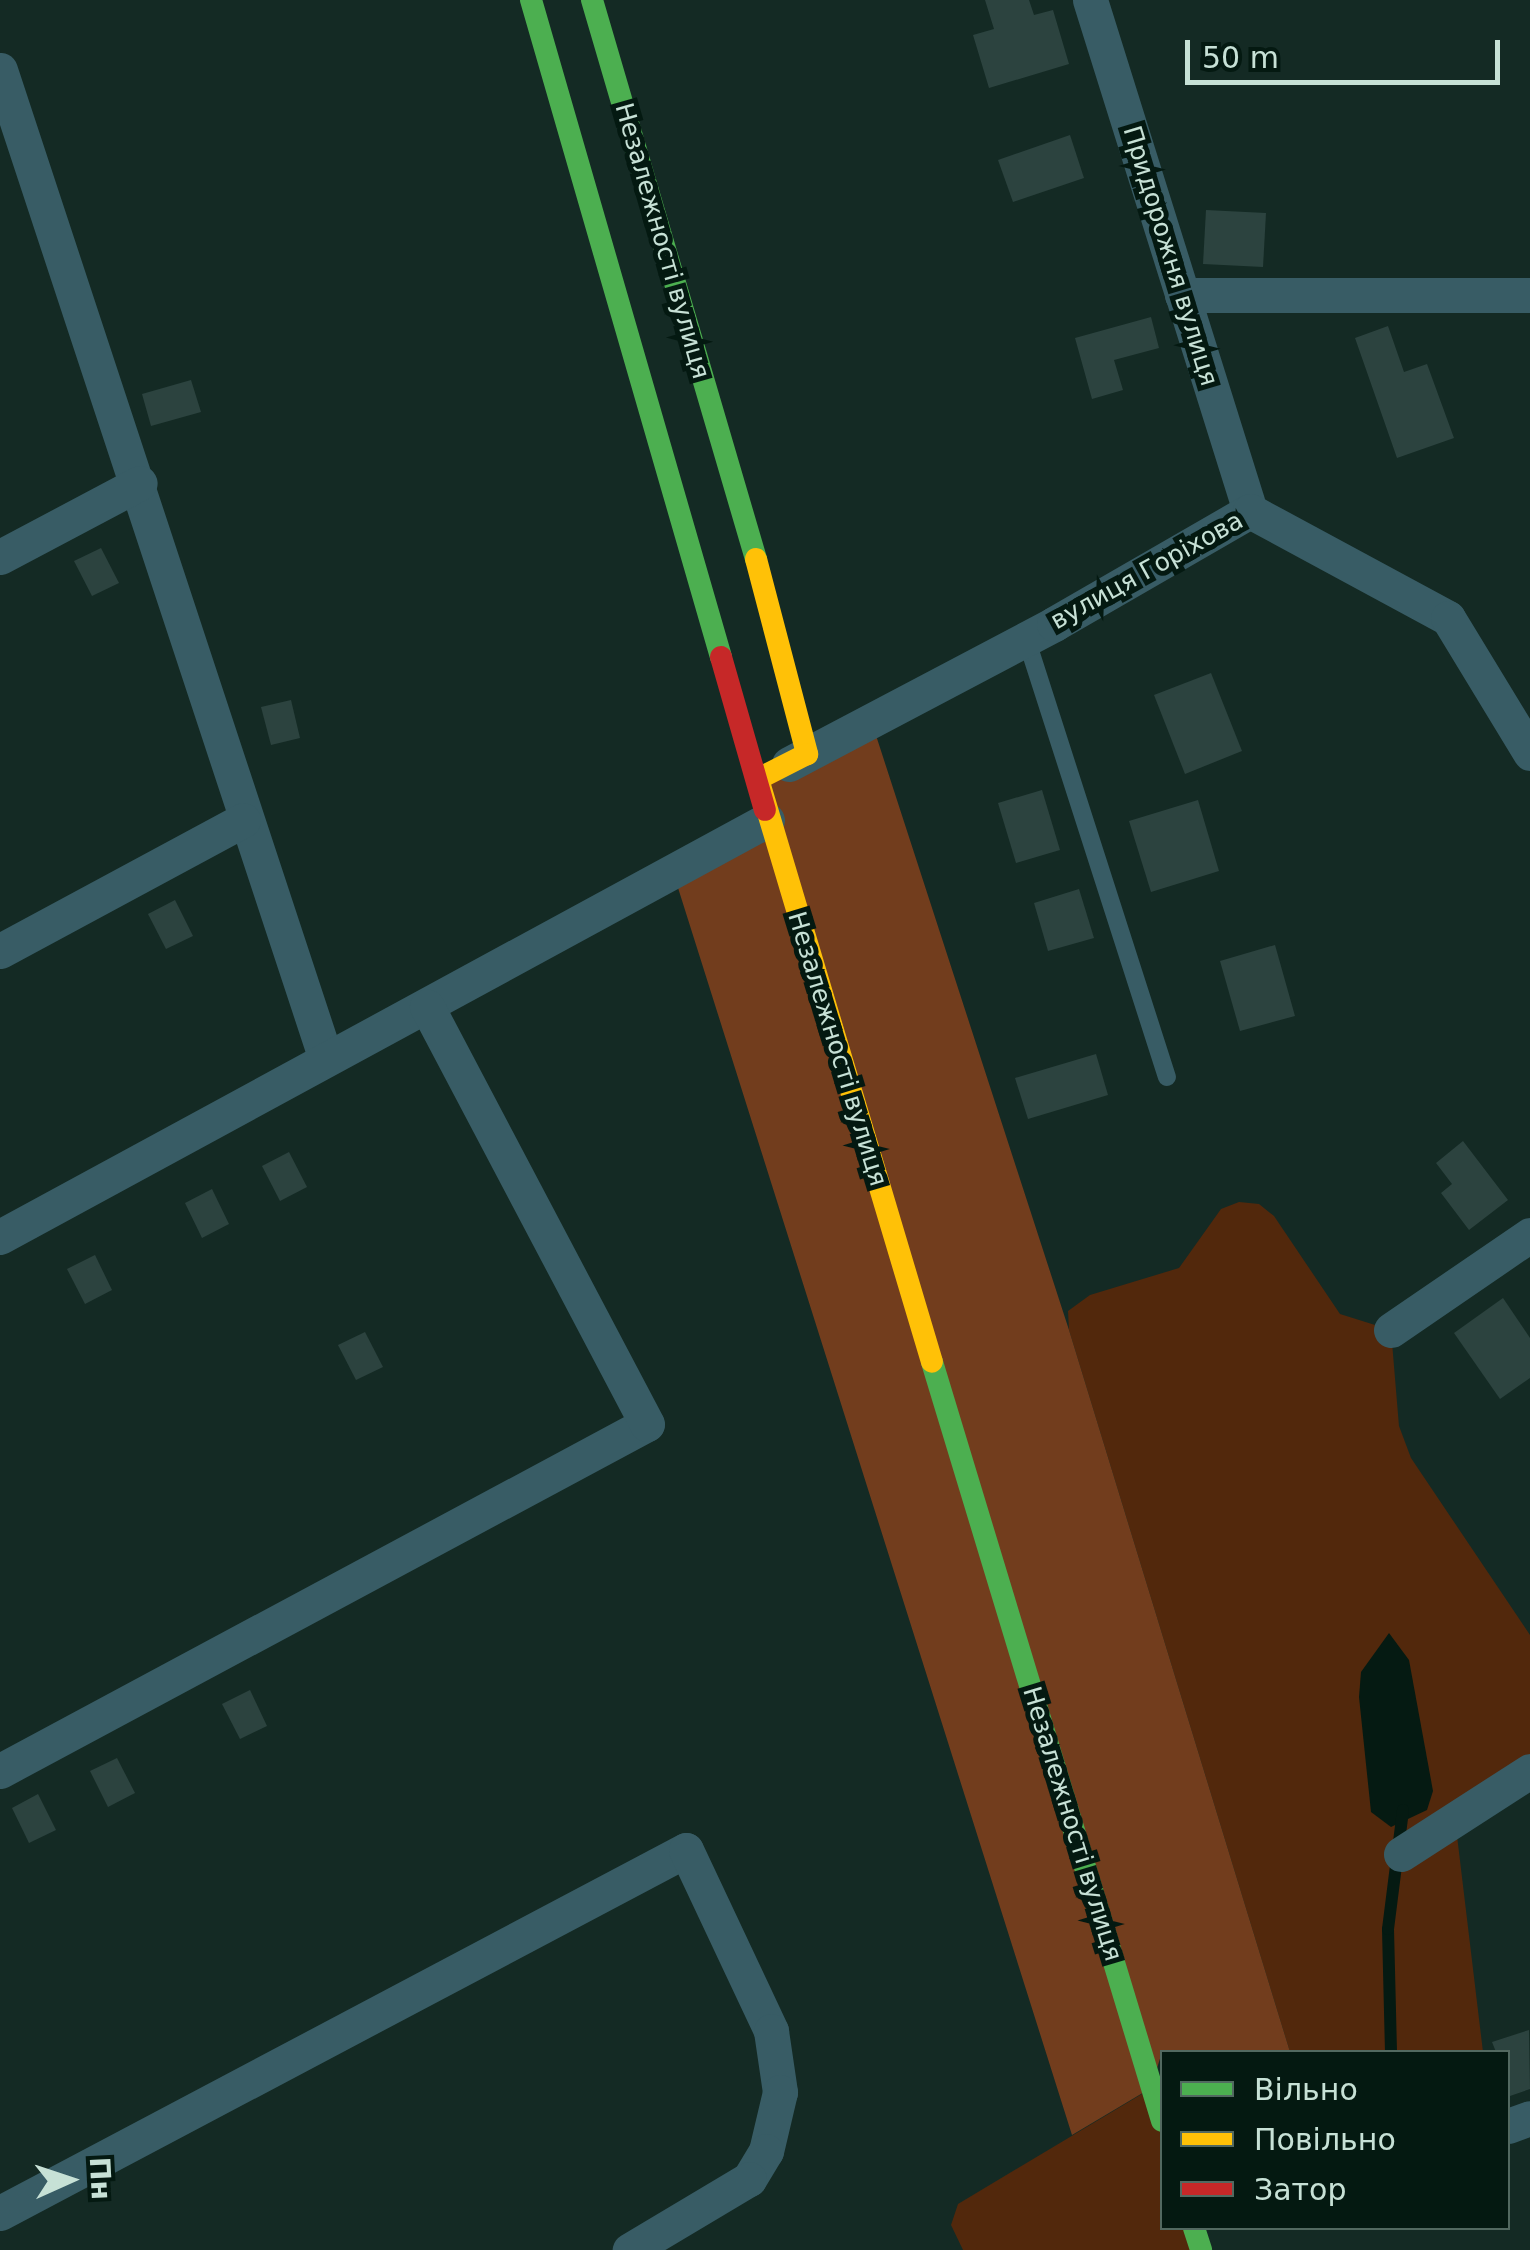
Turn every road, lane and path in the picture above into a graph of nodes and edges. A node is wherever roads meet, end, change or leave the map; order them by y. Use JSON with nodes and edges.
{"nodes":[{"id":1,"x":532,"y":0,"type":"edge"},
{"id":2,"x":592,"y":0,"type":"edge"},
{"id":3,"x":1090,"y":0,"type":"edge"},
{"id":4,"x":0,"y":70,"type":"edge"},
{"id":5,"x":12,"y":155,"type":"edge"},
{"id":6,"x":1182,"y":295,"type":"junction"},
{"id":7,"x":1530,"y":295,"type":"edge"},
{"id":8,"x":140,"y":484,"type":"junction"},
{"id":9,"x":1250,"y":512,"type":"junction"},
{"id":10,"x":0,"y":557,"type":"edge"},
{"id":11,"x":1026,"y":638,"type":"junction"},
{"id":12,"x":1530,"y":753,"type":"edge"},
{"id":13,"x":808,"y":754,"type":"junction"},
{"id":14,"x":758,"y":780,"type":"junction"},
{"id":15,"x":243,"y":820,"type":"junction"},
{"id":16,"x":768,"y":820,"type":"junction"},
{"id":17,"x":0,"y":951,"type":"edge"},
{"id":18,"x":426,"y":1006,"type":"junction"},
{"id":19,"x":326,"y":1060,"type":"junction"},
{"id":20,"x":1167,"y":1077,"type":"dead end"},
{"id":21,"x":0,"y":1236,"type":"edge"},
{"id":22,"x":1530,"y":1236,"type":"edge"},
{"id":23,"x":1391,"y":1330,"type":"dead end"},
{"id":24,"x":0,"y":1771,"type":"edge"},
{"id":25,"x":1530,"y":1771,"type":"edge"},
{"id":26,"x":1401,"y":1854,"type":"dead end"},
{"id":27,"x":1160,"y":2115,"type":"edge"},
{"id":28,"x":0,"y":2213,"type":"edge"},
{"id":29,"x":630,"y":2250,"type":"edge"}],
"edges":[{"from":1,"to":14,"type":"street","name":"Незалежності вулиця"},
{"from":2,"to":13,"type":"street","name":"Незалежності вулиця"},
{"from":3,"to":6,"type":"street","name":"Придорожня вулиця"},
{"from":4,"to":5,"type":"street"},
{"from":5,"to":8,"type":"street"},
{"from":6,"to":7,"type":"street"},
{"from":6,"to":9,"type":"street","name":"Придорожня вулиця"},
{"from":8,"to":10,"type":"street"},
{"from":8,"to":15,"type":"street"},
{"from":9,"to":11,"type":"street","name":"вулиця Горіхова"},
{"from":9,"to":12,"type":"street","name":"вулиця Горіхова"},
{"from":11,"to":13,"type":"street","name":"вулиця Горіхова"},
{"from":11,"to":20,"type":"lane"},
{"from":13,"to":14,"type":"street","name":"вулиця Горіхова"},
{"from":14,"to":16,"type":"street","name":"Незалежності вулиця"},
{"from":15,"to":17,"type":"street"},
{"from":15,"to":19,"type":"street"},
{"from":16,"to":18,"type":"street"},
{"from":16,"to":27,"type":"street","name":"Незалежності вулиця"},
{"from":18,"to":19,"type":"street"},
{"from":18,"to":24,"type":"street"},
{"from":19,"to":21,"type":"street"},
{"from":22,"to":23,"type":"street"},
{"from":25,"to":26,"type":"street"},
{"from":28,"to":29,"type":"street"}]}
